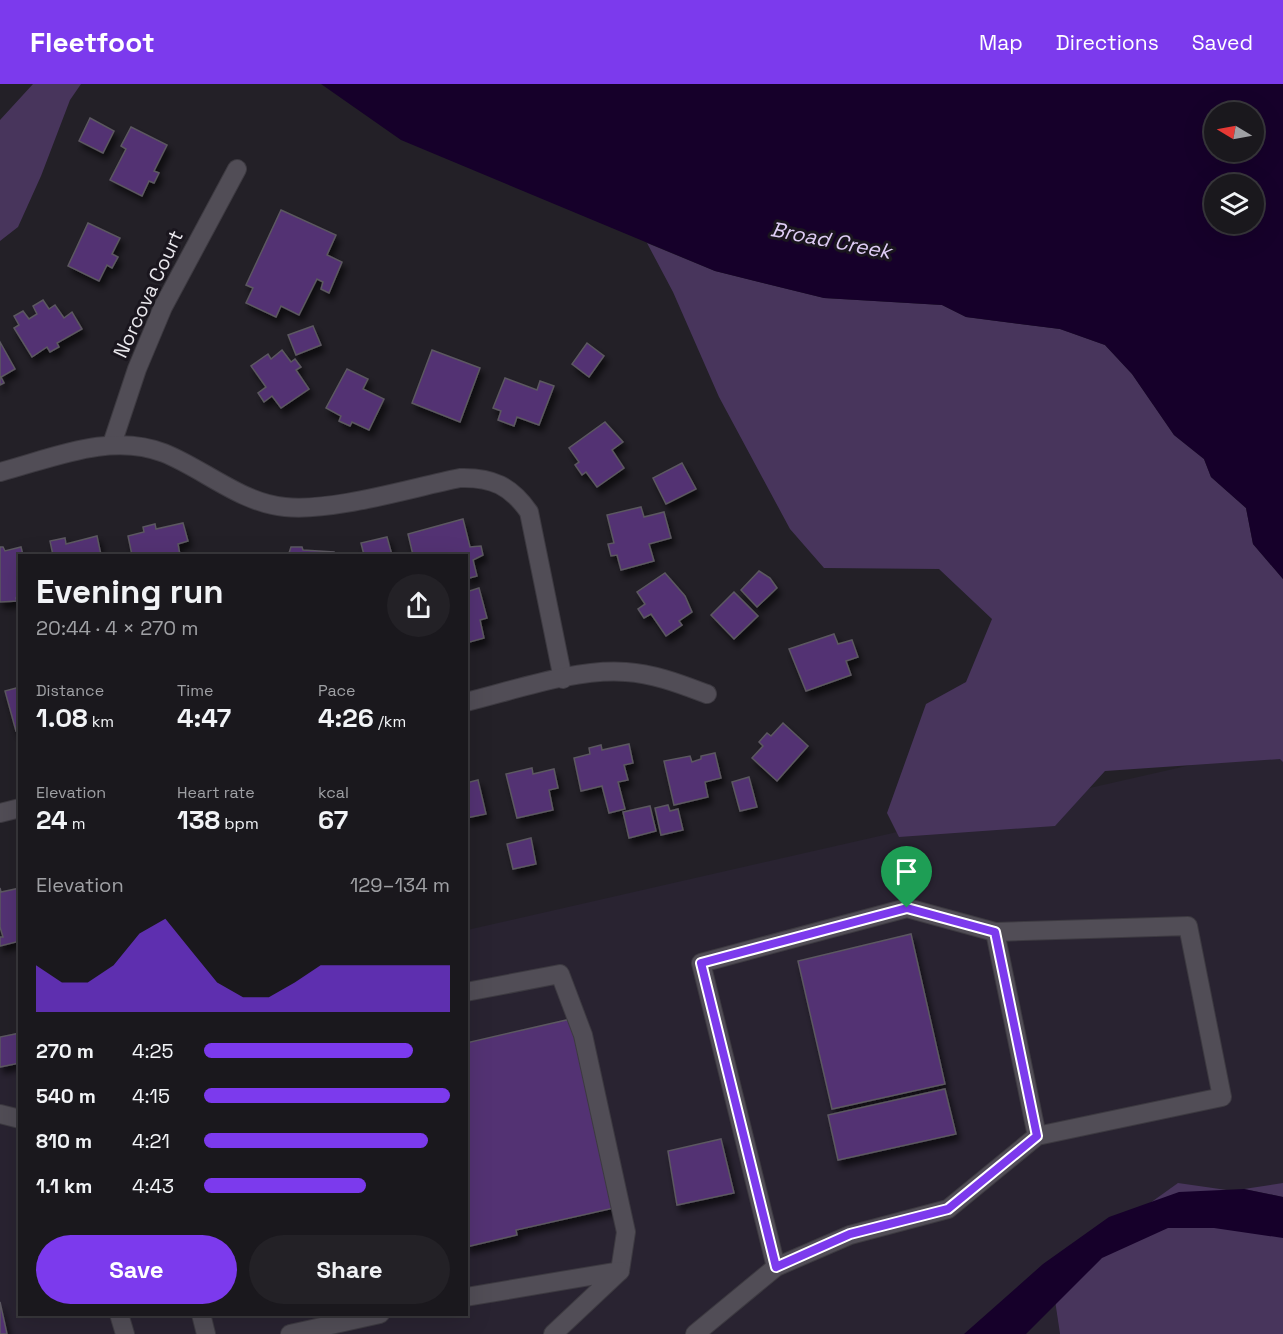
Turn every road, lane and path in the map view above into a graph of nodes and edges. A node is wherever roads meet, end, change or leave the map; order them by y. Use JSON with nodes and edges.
{"nodes":[{"id":1,"x":237,"y":169,"type":"dead end"},
{"id":2,"x":112,"y":444,"type":"junction"},
{"id":3,"x":0,"y":472,"type":"edge"},
{"id":4,"x":563,"y":679,"type":"junction"},
{"id":5,"x":707,"y":694,"type":"dead end"},
{"id":6,"x":468,"y":702,"type":"edge"},
{"id":7,"x":18,"y":808,"type":"edge"},
{"id":8,"x":0,"y":813,"type":"edge"},
{"id":9,"x":995,"y":932,"type":"junction"},
{"id":10,"x":468,"y":992,"type":"edge"},
{"id":11,"x":0,"y":1114,"type":"edge"},
{"id":12,"x":18,"y":1118,"type":"edge"},
{"id":13,"x":1037,"y":1136,"type":"junction"},
{"id":14,"x":776,"y":1267,"type":"junction"},
{"id":15,"x":620,"y":1271,"type":"junction"},
{"id":16,"x":468,"y":1297,"type":"edge"},
{"id":17,"x":120,"y":1316,"type":"edge"},
{"id":18,"x":202,"y":1316,"type":"edge"},
{"id":19,"x":371,"y":1316,"type":"edge"},
{"id":20,"x":125,"y":1334,"type":"edge"},
{"id":21,"x":206,"y":1334,"type":"edge"},
{"id":22,"x":290,"y":1334,"type":"edge"},
{"id":23,"x":553,"y":1334,"type":"edge"},
{"id":24,"x":696,"y":1334,"type":"edge"}],
"edges":[{"from":1,"to":2,"type":"street","name":"Norcova Court"},
{"from":2,"to":3,"type":"street"},
{"from":2,"to":4,"type":"street"},
{"from":4,"to":5,"type":"street"},
{"from":4,"to":6,"type":"street"},
{"from":7,"to":8,"type":"street"},
{"from":9,"to":13,"type":"street"},
{"from":9,"to":13,"type":"street"},
{"from":9,"to":14,"type":"street"},
{"from":10,"to":15,"type":"street"},
{"from":11,"to":12,"type":"street"},
{"from":13,"to":14,"type":"street"},
{"from":14,"to":24,"type":"street"},
{"from":15,"to":16,"type":"street"},
{"from":15,"to":23,"type":"street"},
{"from":17,"to":20,"type":"street"},
{"from":18,"to":21,"type":"street"},
{"from":19,"to":22,"type":"street"}]}
